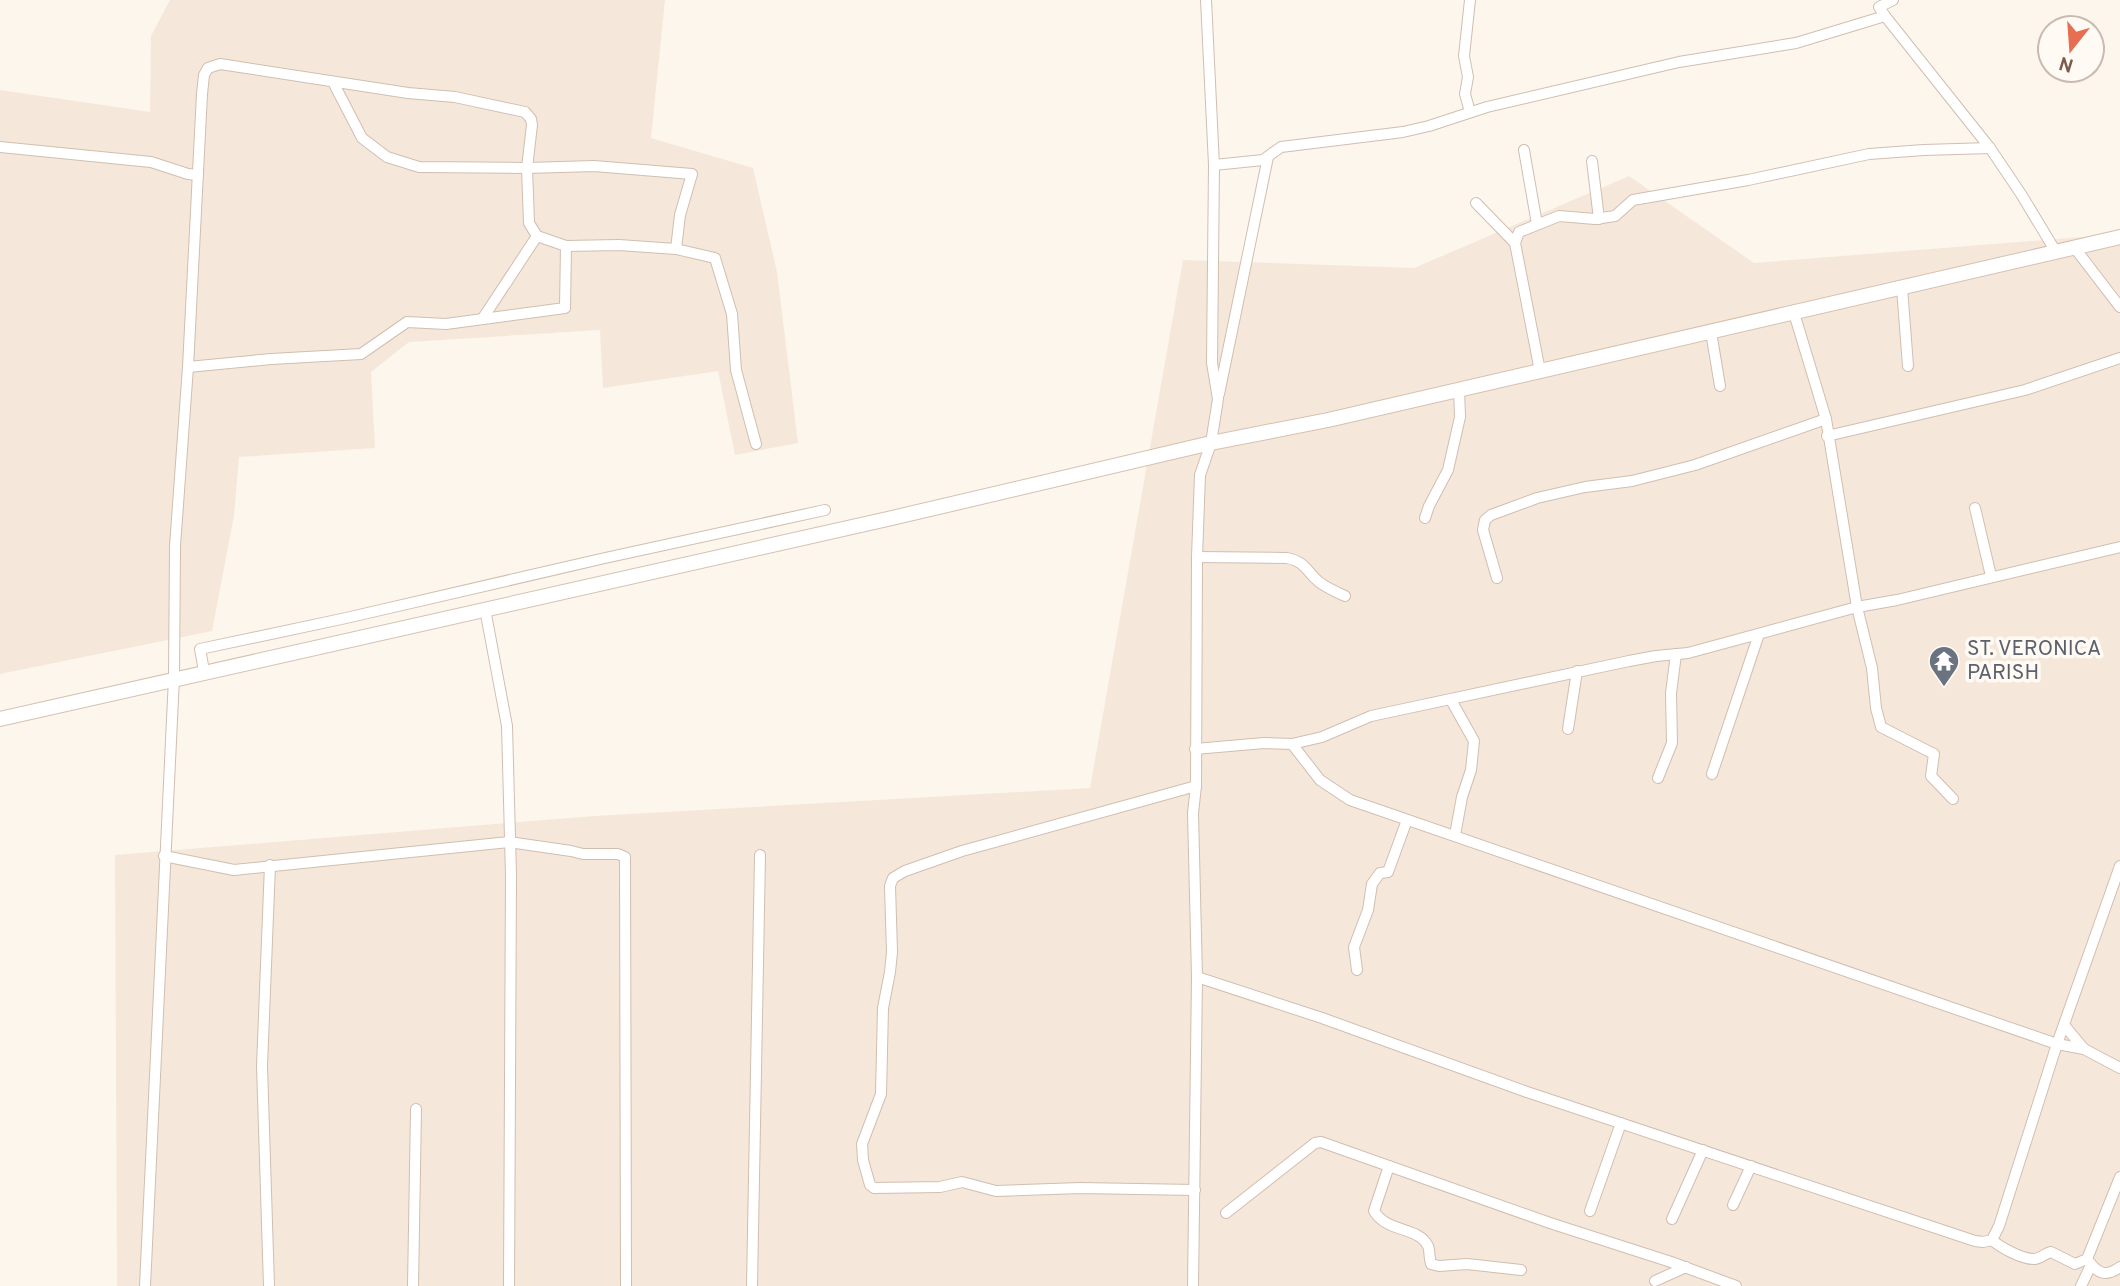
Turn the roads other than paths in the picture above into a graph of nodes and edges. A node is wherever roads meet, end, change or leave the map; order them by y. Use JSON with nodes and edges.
{"nodes":[{"id":1,"x":1206,"y":0,"type":"edge"},
{"id":2,"x":1469,"y":0,"type":"edge"},
{"id":3,"x":1893,"y":0,"type":"edge"},
{"id":4,"x":1879,"y":8,"type":"edge"},
{"id":5,"x":333,"y":82,"type":"junction"},
{"id":6,"x":1470,"y":112,"type":"junction"},
{"id":7,"x":0,"y":147,"type":"edge"},
{"id":8,"x":1990,"y":148,"type":"junction"},
{"id":9,"x":1524,"y":150,"type":"dead end"},
{"id":10,"x":1269,"y":157,"type":"junction"},
{"id":11,"x":1592,"y":161,"type":"dead end"},
{"id":12,"x":1214,"y":165,"type":"junction"},
{"id":13,"x":527,"y":169,"type":"junction"},
{"id":14,"x":198,"y":174,"type":"junction"},
{"id":15,"x":1476,"y":203,"type":"dead end"},
{"id":16,"x":1599,"y":219,"type":"junction"},
{"id":17,"x":1537,"y":225,"type":"junction"},
{"id":18,"x":537,"y":236,"type":"junction"},
{"id":19,"x":2120,"y":237,"type":"edge"},
{"id":20,"x":1515,"y":243,"type":"junction"},
{"id":21,"x":566,"y":246,"type":"junction"},
{"id":22,"x":2074,"y":247,"type":"junction"},
{"id":23,"x":676,"y":249,"type":"junction"},
{"id":24,"x":2056,"y":253,"type":"junction"},
{"id":25,"x":1902,"y":288,"type":"junction"},
{"id":26,"x":2120,"y":307,"type":"edge"},
{"id":27,"x":1794,"y":313,"type":"junction"},
{"id":28,"x":483,"y":318,"type":"junction"},
{"id":29,"x":1712,"y":332,"type":"junction"},
{"id":30,"x":2120,"y":358,"type":"edge"},
{"id":31,"x":1908,"y":366,"type":"dead end"},
{"id":32,"x":188,"y":367,"type":"junction"},
{"id":33,"x":1540,"y":371,"type":"junction"},
{"id":34,"x":1720,"y":386,"type":"dead end"},
{"id":35,"x":1459,"y":390,"type":"junction"},
{"id":36,"x":1219,"y":399,"type":"junction"},
{"id":37,"x":1826,"y":419,"type":"junction"},
{"id":38,"x":1827,"y":436,"type":"junction"},
{"id":39,"x":1211,"y":443,"type":"junction"},
{"id":40,"x":756,"y":444,"type":"dead end"},
{"id":41,"x":1975,"y":508,"type":"dead end"},
{"id":42,"x":825,"y":510,"type":"dead end"},
{"id":43,"x":1425,"y":518,"type":"dead end"},
{"id":44,"x":2120,"y":547,"type":"edge"},
{"id":45,"x":1197,"y":557,"type":"junction"},
{"id":46,"x":1991,"y":576,"type":"junction"},
{"id":47,"x":1497,"y":578,"type":"dead end"},
{"id":48,"x":1345,"y":596,"type":"dead end"},
{"id":49,"x":1857,"y":607,"type":"junction"},
{"id":50,"x":485,"y":609,"type":"junction"},
{"id":51,"x":1759,"y":634,"type":"junction"},
{"id":52,"x":1676,"y":654,"type":"junction"},
{"id":53,"x":204,"y":671,"type":"junction"},
{"id":54,"x":1577,"y":671,"type":"junction"},
{"id":55,"x":174,"y":678,"type":"junction"},
{"id":56,"x":1451,"y":700,"type":"junction"},
{"id":57,"x":0,"y":719,"type":"edge"},
{"id":58,"x":1569,"y":729,"type":"dead end"},
{"id":59,"x":1292,"y":744,"type":"junction"},
{"id":60,"x":1195,"y":749,"type":"junction"},
{"id":61,"x":1712,"y":775,"type":"dead end"},
{"id":62,"x":1658,"y":778,"type":"dead end"},
{"id":63,"x":1196,"y":786,"type":"junction"},
{"id":64,"x":1954,"y":799,"type":"dead end"},
{"id":65,"x":1407,"y":820,"type":"junction"},
{"id":66,"x":1455,"y":835,"type":"junction"},
{"id":67,"x":509,"y":842,"type":"junction"},
{"id":68,"x":760,"y":855,"type":"dead end"},
{"id":69,"x":164,"y":856,"type":"junction"},
{"id":70,"x":270,"y":865,"type":"junction"},
{"id":71,"x":2120,"y":866,"type":"edge"},
{"id":72,"x":1357,"y":970,"type":"dead end"},
{"id":73,"x":1197,"y":977,"type":"junction"},
{"id":74,"x":2064,"y":1025,"type":"junction"},
{"id":75,"x":2057,"y":1044,"type":"junction"},
{"id":76,"x":2084,"y":1049,"type":"junction"},
{"id":77,"x":2120,"y":1068,"type":"edge"},
{"id":78,"x":416,"y":1109,"type":"dead end"},
{"id":79,"x":1621,"y":1123,"type":"junction"},
{"id":80,"x":1703,"y":1150,"type":"junction"},
{"id":81,"x":1389,"y":1166,"type":"junction"},
{"id":82,"x":1751,"y":1167,"type":"junction"},
{"id":83,"x":2120,"y":1177,"type":"edge"},
{"id":84,"x":1195,"y":1191,"type":"junction"},
{"id":85,"x":1733,"y":1205,"type":"dead end"},
{"id":86,"x":1590,"y":1211,"type":"dead end"},
{"id":87,"x":1226,"y":1213,"type":"dead end"},
{"id":88,"x":1672,"y":1219,"type":"dead end"},
{"id":89,"x":1992,"y":1240,"type":"junction"},
{"id":90,"x":2089,"y":1262,"type":"junction"},
{"id":91,"x":2120,"y":1267,"type":"edge"},
{"id":92,"x":1686,"y":1268,"type":"junction"},
{"id":93,"x":1521,"y":1270,"type":"dead end"},
{"id":94,"x":1655,"y":1281,"type":"dead end"},
{"id":95,"x":145,"y":1286,"type":"edge"},
{"id":96,"x":269,"y":1286,"type":"edge"},
{"id":97,"x":412,"y":1286,"type":"edge"},
{"id":98,"x":509,"y":1286,"type":"edge"},
{"id":99,"x":626,"y":1286,"type":"edge"},
{"id":100,"x":751,"y":1286,"type":"edge"},
{"id":101,"x":1193,"y":1286,"type":"edge"},
{"id":102,"x":1736,"y":1286,"type":"edge"},
{"id":103,"x":2081,"y":1286,"type":"edge"}],
"edges":[{"from":1,"to":12,"type":"street"},
{"from":2,"to":6,"type":"street"},
{"from":3,"to":4,"type":"street"},
{"from":4,"to":6,"type":"street"},
{"from":4,"to":8,"type":"street"},
{"from":5,"to":13,"type":"street"},
{"from":5,"to":13,"type":"street"},
{"from":5,"to":14,"type":"street"},
{"from":6,"to":10,"type":"street"},
{"from":7,"to":14,"type":"street"},
{"from":8,"to":16,"type":"street"},
{"from":8,"to":24,"type":"street"},
{"from":9,"to":17,"type":"street"},
{"from":10,"to":12,"type":"street"},
{"from":10,"to":36,"type":"street"},
{"from":11,"to":16,"type":"street"},
{"from":12,"to":36,"type":"street"},
{"from":13,"to":18,"type":"street"},
{"from":13,"to":23,"type":"street"},
{"from":14,"to":32,"type":"street"},
{"from":15,"to":20,"type":"street"},
{"from":16,"to":17,"type":"street"},
{"from":17,"to":20,"type":"street"},
{"from":18,"to":21,"type":"street"},
{"from":18,"to":28,"type":"street"},
{"from":19,"to":22,"type":"street"},
{"from":20,"to":33,"type":"street"},
{"from":21,"to":23,"type":"street"},
{"from":21,"to":28,"type":"street"},
{"from":22,"to":24,"type":"street"},
{"from":22,"to":26,"type":"street"},
{"from":23,"to":40,"type":"street"},
{"from":24,"to":25,"type":"street"},
{"from":25,"to":27,"type":"street"},
{"from":25,"to":31,"type":"street"},
{"from":27,"to":29,"type":"street"},
{"from":27,"to":37,"type":"street"},
{"from":28,"to":32,"type":"street"},
{"from":29,"to":33,"type":"street"},
{"from":29,"to":34,"type":"street"},
{"from":30,"to":38,"type":"street"},
{"from":32,"to":55,"type":"street"},
{"from":33,"to":35,"type":"street"},
{"from":35,"to":39,"type":"street"},
{"from":35,"to":43,"type":"street"},
{"from":36,"to":39,"type":"street"},
{"from":37,"to":38,"type":"street"},
{"from":37,"to":47,"type":"street"},
{"from":38,"to":49,"type":"street"},
{"from":39,"to":45,"type":"street"},
{"from":39,"to":50,"type":"street"},
{"from":41,"to":46,"type":"street"},
{"from":42,"to":53,"type":"street"},
{"from":44,"to":46,"type":"street"},
{"from":45,"to":48,"type":"street"},
{"from":45,"to":60,"type":"street"},
{"from":46,"to":49,"type":"street"},
{"from":49,"to":51,"type":"street"},
{"from":49,"to":64,"type":"street"},
{"from":50,"to":53,"type":"street"},
{"from":50,"to":67,"type":"street"},
{"from":51,"to":52,"type":"street"},
{"from":51,"to":61,"type":"street"},
{"from":52,"to":54,"type":"street"},
{"from":52,"to":62,"type":"street"},
{"from":53,"to":55,"type":"street"},
{"from":54,"to":56,"type":"street"},
{"from":54,"to":58,"type":"street"},
{"from":55,"to":57,"type":"street"},
{"from":55,"to":69,"type":"street"},
{"from":56,"to":59,"type":"street"},
{"from":56,"to":66,"type":"street"},
{"from":59,"to":60,"type":"street"},
{"from":59,"to":65,"type":"street"},
{"from":60,"to":63,"type":"street"},
{"from":63,"to":73,"type":"street"},
{"from":63,"to":84,"type":"street"},
{"from":65,"to":66,"type":"street"},
{"from":65,"to":72,"type":"street"},
{"from":66,"to":75,"type":"street"},
{"from":67,"to":70,"type":"street"},
{"from":67,"to":98,"type":"street"},
{"from":67,"to":99,"type":"street"},
{"from":68,"to":100,"type":"street"},
{"from":69,"to":70,"type":"street"},
{"from":69,"to":95,"type":"street"},
{"from":70,"to":96,"type":"street"},
{"from":71,"to":74,"type":"street"},
{"from":73,"to":79,"type":"street"},
{"from":73,"to":84,"type":"street"},
{"from":74,"to":75,"type":"street"},
{"from":74,"to":76,"type":"street"},
{"from":75,"to":76,"type":"street"},
{"from":75,"to":89,"type":"street"},
{"from":76,"to":77,"type":"street"},
{"from":78,"to":97,"type":"street"},
{"from":79,"to":80,"type":"street"},
{"from":79,"to":86,"type":"street"},
{"from":80,"to":82,"type":"street"},
{"from":80,"to":88,"type":"street"},
{"from":81,"to":87,"type":"street"},
{"from":81,"to":92,"type":"street"},
{"from":81,"to":93,"type":"street"},
{"from":82,"to":85,"type":"street"},
{"from":82,"to":89,"type":"street"},
{"from":83,"to":90,"type":"street"},
{"from":84,"to":101,"type":"street"},
{"from":89,"to":90,"type":"street"},
{"from":90,"to":91,"type":"street"},
{"from":90,"to":103,"type":"street"},
{"from":92,"to":94,"type":"street"},
{"from":92,"to":102,"type":"street"}]}
